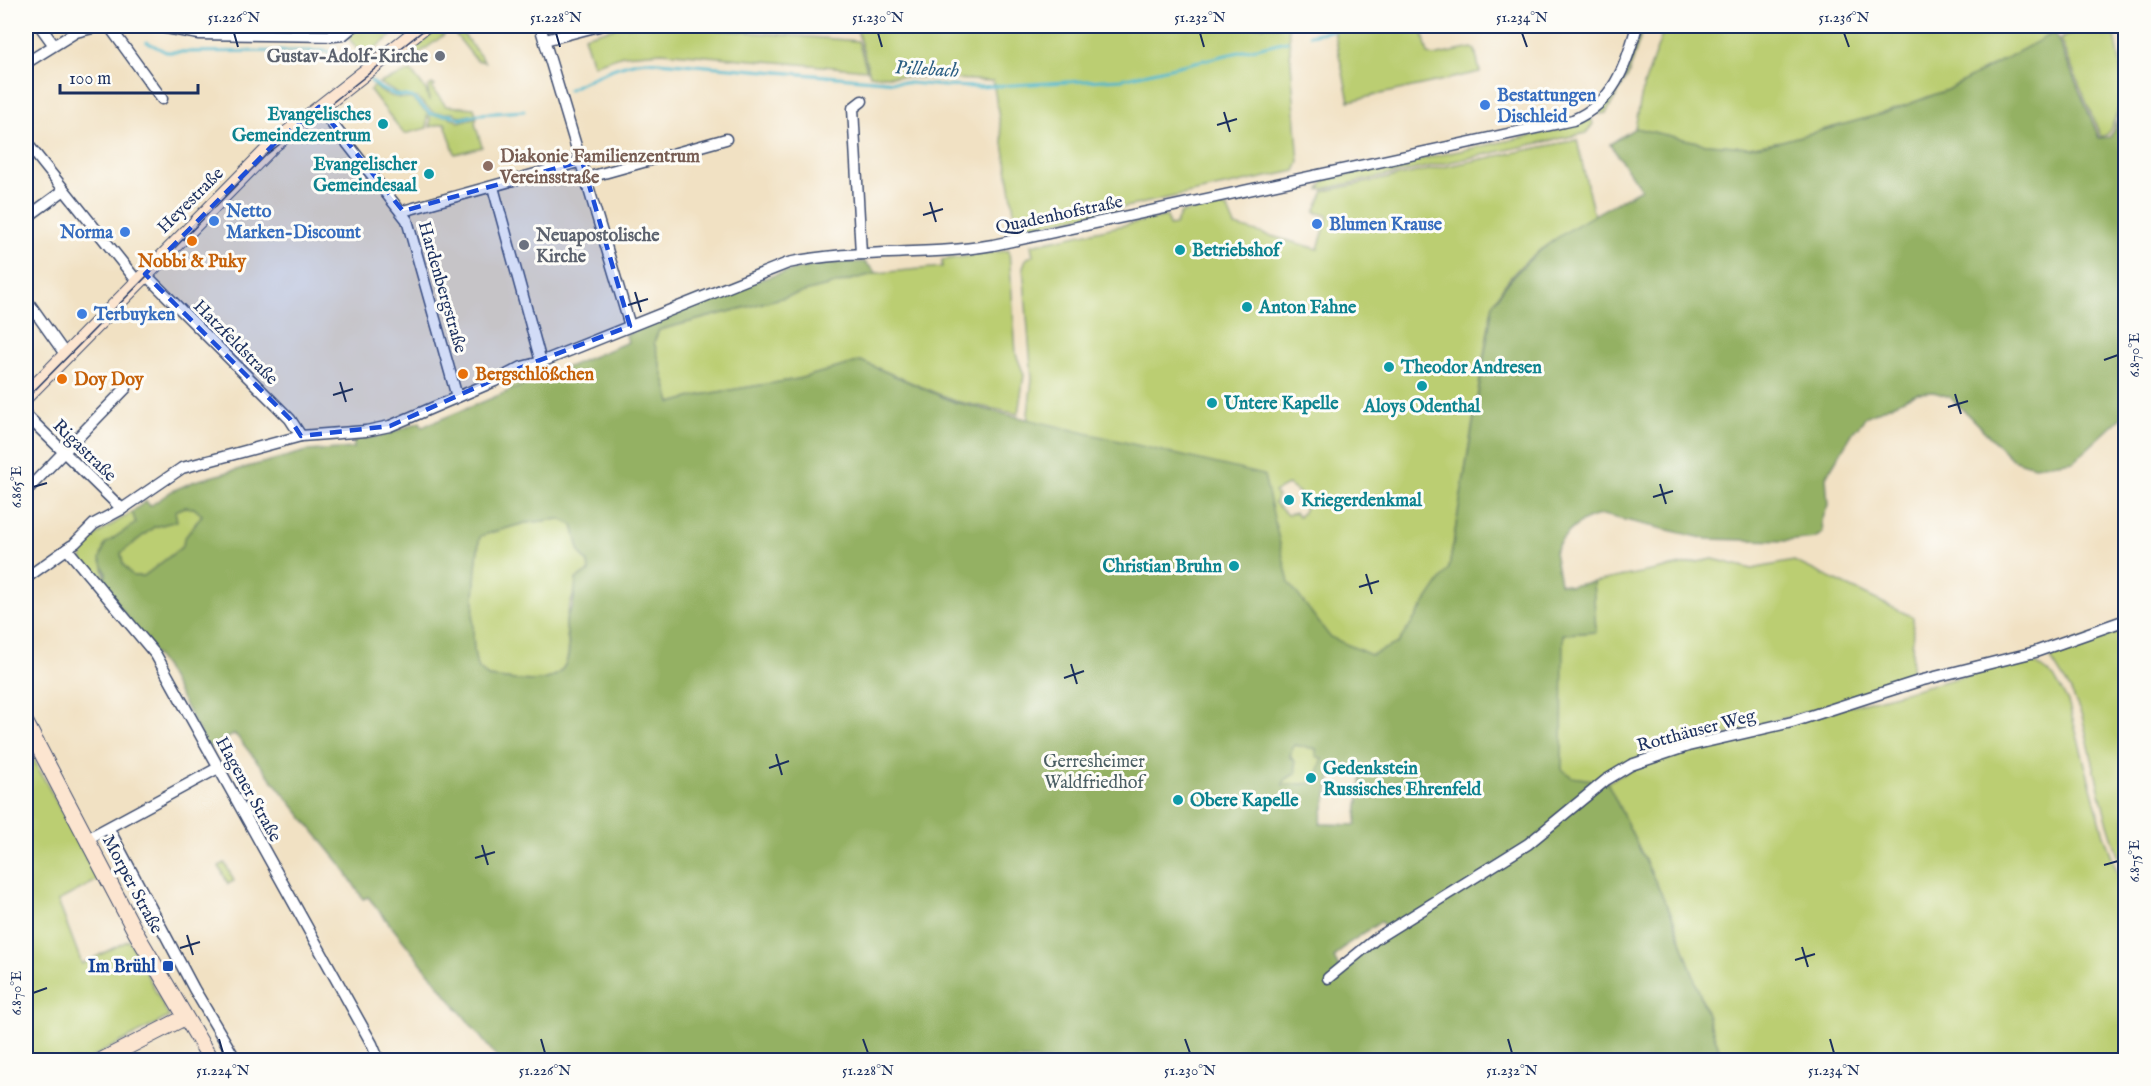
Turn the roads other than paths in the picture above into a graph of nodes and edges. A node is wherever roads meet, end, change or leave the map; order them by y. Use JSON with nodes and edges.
{"nodes":[{"id":1,"x":40,"y":26,"type":"edge"},
{"id":2,"x":102,"y":26,"type":"edge"},
{"id":3,"x":109,"y":26,"type":"edge"},
{"id":4,"x":155,"y":26,"type":"edge"},
{"id":5,"x":354,"y":26,"type":"edge"},
{"id":6,"x":424,"y":26,"type":"edge"},
{"id":7,"x":540,"y":26,"type":"edge"},
{"id":8,"x":599,"y":26,"type":"edge"},
{"id":9,"x":1636,"y":26,"type":"edge"},
{"id":10,"x":179,"y":28,"type":"edge"},
{"id":11,"x":545,"y":40,"type":"junction"},
{"id":12,"x":53,"y":44,"type":"junction"},
{"id":13,"x":26,"y":63,"type":"edge"},
{"id":14,"x":162,"y":99,"type":"dead end"},
{"id":15,"x":862,"y":101,"type":"dead end"},
{"id":16,"x":319,"y":107,"type":"junction"},
{"id":17,"x":726,"y":139,"type":"dead end"},
{"id":18,"x":26,"y":142,"type":"edge"},
{"id":19,"x":582,"y":161,"type":"junction"},
{"id":20,"x":586,"y":178,"type":"junction"},
{"id":21,"x":493,"y":187,"type":"junction"},
{"id":22,"x":63,"y":191,"type":"junction"},
{"id":23,"x":403,"y":211,"type":"junction"},
{"id":24,"x":26,"y":218,"type":"edge"},
{"id":25,"x":861,"y":254,"type":"junction"},
{"id":26,"x":141,"y":278,"type":"junction"},
{"id":27,"x":26,"y":299,"type":"edge"},
{"id":28,"x":630,"y":326,"type":"junction"},
{"id":29,"x":65,"y":354,"type":"junction"},
{"id":30,"x":541,"y":362,"type":"junction"},
{"id":31,"x":126,"y":388,"type":"dead end"},
{"id":32,"x":26,"y":396,"type":"edge"},
{"id":33,"x":457,"y":397,"type":"junction"},
{"id":34,"x":26,"y":415,"type":"edge"},
{"id":35,"x":300,"y":436,"type":"junction"},
{"id":36,"x":64,"y":452,"type":"junction"},
{"id":37,"x":26,"y":491,"type":"edge"},
{"id":38,"x":122,"y":509,"type":"junction"},
{"id":39,"x":71,"y":546,"type":"junction"},
{"id":40,"x":26,"y":578,"type":"edge"},
{"id":41,"x":2126,"y":620,"type":"edge"},
{"id":42,"x":26,"y":723,"type":"edge"},
{"id":43,"x":218,"y":768,"type":"junction"},
{"id":44,"x":110,"y":829,"type":"junction"},
{"id":45,"x":87,"y":839,"type":"junction"},
{"id":46,"x":1328,"y":978,"type":"dead end"},
{"id":47,"x":184,"y":1018,"type":"junction"},
{"id":48,"x":102,"y":1060,"type":"edge"},
{"id":49,"x":211,"y":1060,"type":"edge"},
{"id":50,"x":236,"y":1060,"type":"edge"},
{"id":51,"x":376,"y":1060,"type":"edge"}],
"edges":[{"from":1,"to":12,"type":"street"},
{"from":2,"to":12,"type":"street"},
{"from":3,"to":14,"type":"street"},
{"from":4,"to":10,"type":"street"},
{"from":5,"to":10,"type":"street"},
{"from":6,"to":16,"type":"street","name":"Heyestraße"},
{"from":7,"to":11,"type":"street"},
{"from":8,"to":11,"type":"street"},
{"from":9,"to":25,"type":"street","name":"Quadenhofstraße"},
{"from":11,"to":19,"type":"street"},
{"from":12,"to":13,"type":"street"},
{"from":15,"to":25,"type":"street"},
{"from":16,"to":23,"type":"street","name":"Hardenbergstraße"},
{"from":16,"to":26,"type":"street","name":"Heyestraße"},
{"from":17,"to":20,"type":"street"},
{"from":18,"to":22,"type":"street","name":"Hatzfeldstraße"},
{"from":19,"to":20,"type":"street"},
{"from":19,"to":21,"type":"street"},
{"from":20,"to":28,"type":"street"},
{"from":21,"to":23,"type":"street"},
{"from":21,"to":30,"type":"street"},
{"from":22,"to":24,"type":"street"},
{"from":22,"to":26,"type":"street","name":"Hatzfeldstraße"},
{"from":23,"to":33,"type":"street","name":"Hardenbergstraße"},
{"from":25,"to":28,"type":"street","name":"Quadenhofstraße"},
{"from":26,"to":29,"type":"street","name":"Heyestraße"},
{"from":26,"to":35,"type":"street","name":"Hatzfeldstraße"},
{"from":27,"to":29,"type":"street"},
{"from":28,"to":30,"type":"street","name":"Quadenhofstraße"},
{"from":29,"to":32,"type":"street","name":"Heyestraße"},
{"from":30,"to":33,"type":"street","name":"Quadenhofstraße"},
{"from":31,"to":36,"type":"street"},
{"from":33,"to":35,"type":"street","name":"Quadenhofstraße"},
{"from":34,"to":36,"type":"street","name":"Rigastraße"},
{"from":35,"to":38,"type":"street","name":"Quadenhofstraße"},
{"from":36,"to":37,"type":"street"},
{"from":36,"to":38,"type":"street","name":"Rigastraße"},
{"from":38,"to":39,"type":"street","name":"Quadenhofstraße"},
{"from":39,"to":40,"type":"street","name":"Quadenhofstraße"},
{"from":39,"to":43,"type":"street","name":"Hagener Straße"},
{"from":41,"to":46,"type":"street","name":"Rotthäuser Weg"},
{"from":42,"to":45,"type":"street","name":"Morper Straße"},
{"from":43,"to":44,"type":"street"},
{"from":43,"to":51,"type":"street","name":"Hagener Straße"},
{"from":44,"to":45,"type":"street"},
{"from":44,"to":50,"type":"street","name":"Morper Straße"},
{"from":45,"to":47,"type":"street","name":"Morper Straße"},
{"from":47,"to":48,"type":"street"},
{"from":47,"to":49,"type":"street","name":"Morper Straße"}]}
